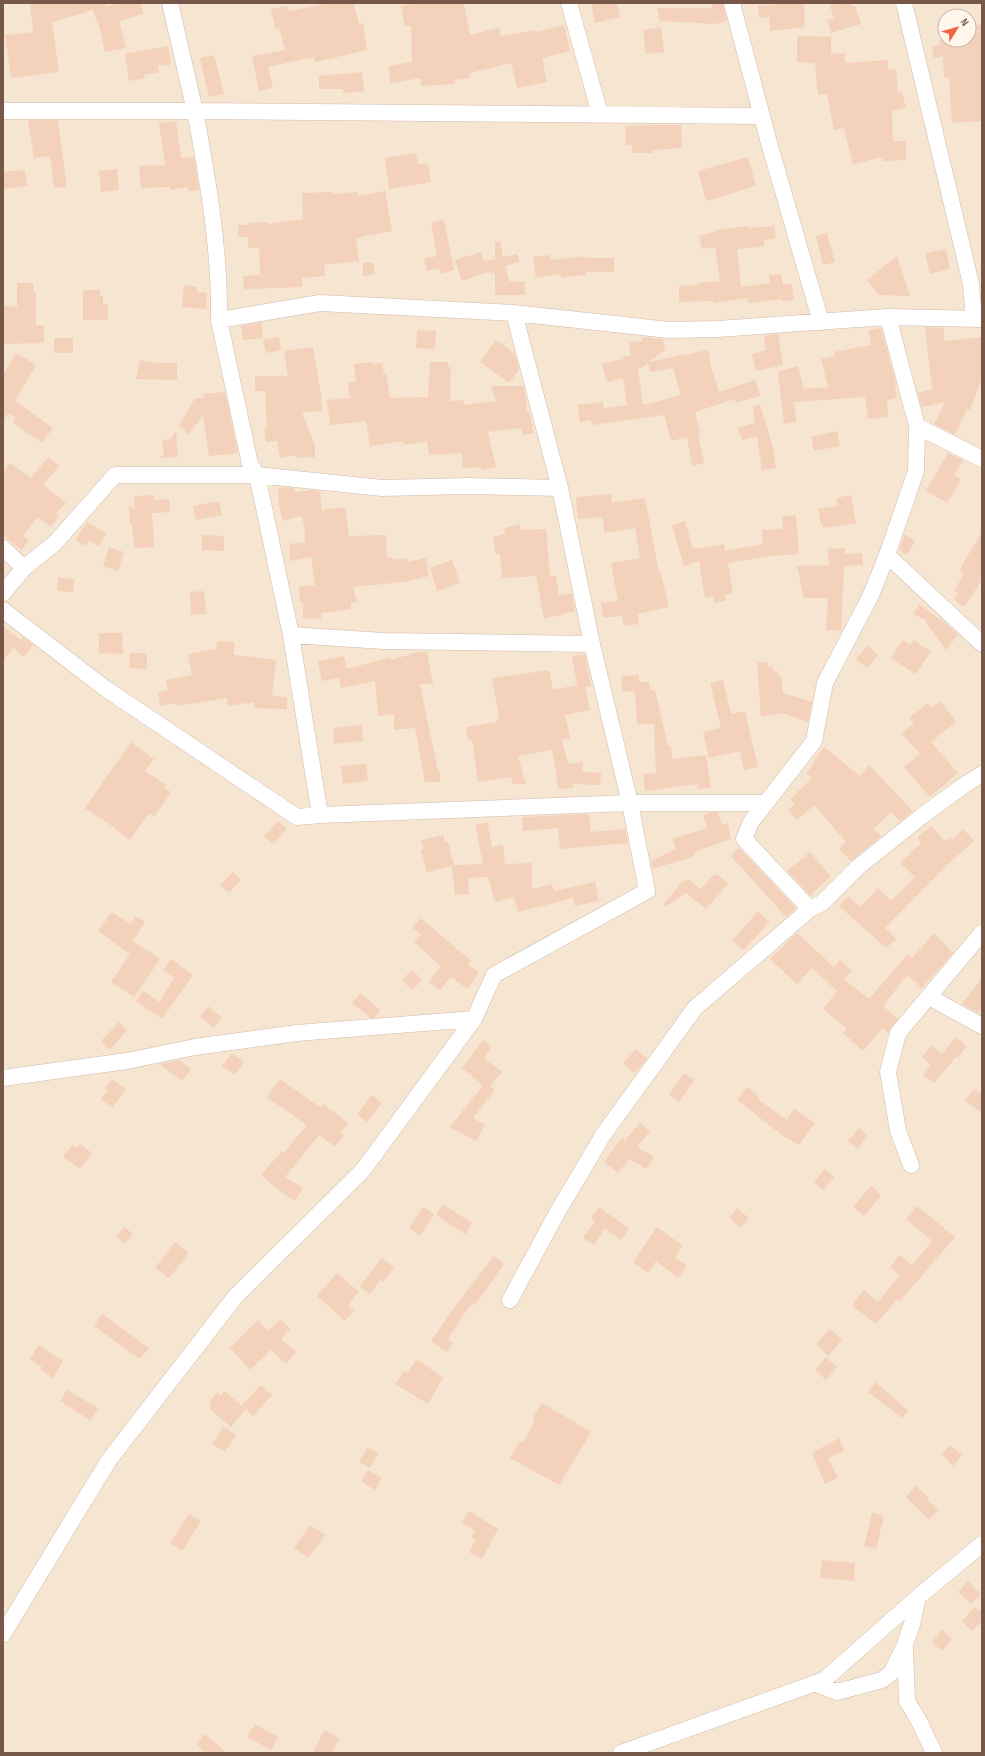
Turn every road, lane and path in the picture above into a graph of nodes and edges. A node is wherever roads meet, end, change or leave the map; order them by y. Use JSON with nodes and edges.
{"nodes":[{"id":1,"x":170,"y":3,"type":"edge"},
{"id":2,"x":569,"y":3,"type":"edge"},
{"id":3,"x":732,"y":3,"type":"edge"},
{"id":4,"x":904,"y":3,"type":"edge"},
{"id":5,"x":3,"y":111,"type":"edge"},
{"id":6,"x":195,"y":111,"type":"junction"},
{"id":7,"x":600,"y":114,"type":"junction"},
{"id":8,"x":761,"y":116,"type":"junction"},
{"id":9,"x":514,"y":313,"type":"junction"},
{"id":10,"x":888,"y":317,"type":"junction"},
{"id":11,"x":978,"y":319,"type":"edge"},
{"id":12,"x":219,"y":320,"type":"junction"},
{"id":13,"x":821,"y":322,"type":"junction"},
{"id":14,"x":917,"y":426,"type":"junction"},
{"id":15,"x":982,"y":459,"type":"edge"},
{"id":16,"x":257,"y":476,"type":"junction"},
{"id":17,"x":560,"y":488,"type":"junction"},
{"id":18,"x":3,"y":548,"type":"edge"},
{"id":19,"x":887,"y":555,"type":"junction"},
{"id":20,"x":24,"y":568,"type":"junction"},
{"id":21,"x":3,"y":593,"type":"edge"},
{"id":22,"x":3,"y":610,"type":"edge"},
{"id":23,"x":292,"y":635,"type":"junction"},
{"id":24,"x":592,"y":644,"type":"junction"},
{"id":25,"x":982,"y":644,"type":"edge"},
{"id":26,"x":982,"y":774,"type":"edge"},
{"id":27,"x":630,"y":803,"type":"junction"},
{"id":28,"x":766,"y":803,"type":"junction"},
{"id":29,"x":320,"y":815,"type":"junction"},
{"id":30,"x":810,"y":909,"type":"junction"},
{"id":31,"x":982,"y":933,"type":"edge"},
{"id":32,"x":929,"y":997,"type":"junction"},
{"id":33,"x":474,"y":1019,"type":"junction"},
{"id":34,"x":982,"y":1026,"type":"edge"},
{"id":35,"x":3,"y":1078,"type":"edge"},
{"id":36,"x":911,"y":1165,"type":"dead end"},
{"id":37,"x":510,"y":1300,"type":"dead end"},
{"id":38,"x":982,"y":1544,"type":"edge"},
{"id":39,"x":918,"y":1597,"type":"junction"},
{"id":40,"x":3,"y":1634,"type":"edge"},
{"id":41,"x":904,"y":1647,"type":"junction"},
{"id":42,"x":814,"y":1683,"type":"junction"},
{"id":43,"x":621,"y":1753,"type":"edge"},
{"id":44,"x":934,"y":1753,"type":"edge"}],
"edges":[{"from":1,"to":6,"type":"street"},
{"from":2,"to":7,"type":"street"},
{"from":3,"to":8,"type":"street"},
{"from":4,"to":11,"type":"street"},
{"from":5,"to":6,"type":"street"},
{"from":6,"to":7,"type":"street"},
{"from":6,"to":12,"type":"street"},
{"from":7,"to":8,"type":"street"},
{"from":8,"to":13,"type":"street"},
{"from":9,"to":12,"type":"street"},
{"from":9,"to":13,"type":"street"},
{"from":9,"to":17,"type":"street"},
{"from":10,"to":11,"type":"street"},
{"from":10,"to":13,"type":"street"},
{"from":10,"to":14,"type":"street"},
{"from":12,"to":16,"type":"street"},
{"from":14,"to":15,"type":"street"},
{"from":14,"to":19,"type":"street"},
{"from":16,"to":17,"type":"street"},
{"from":16,"to":20,"type":"street"},
{"from":16,"to":23,"type":"street"},
{"from":17,"to":24,"type":"street"},
{"from":18,"to":20,"type":"street"},
{"from":19,"to":25,"type":"street"},
{"from":19,"to":28,"type":"street"},
{"from":20,"to":21,"type":"street"},
{"from":22,"to":29,"type":"street"},
{"from":23,"to":24,"type":"street"},
{"from":23,"to":29,"type":"street"},
{"from":24,"to":27,"type":"street"},
{"from":26,"to":30,"type":"street"},
{"from":27,"to":28,"type":"street"},
{"from":27,"to":29,"type":"street"},
{"from":27,"to":33,"type":"street"},
{"from":28,"to":30,"type":"street"},
{"from":30,"to":37,"type":"street"},
{"from":31,"to":32,"type":"street"},
{"from":32,"to":34,"type":"street"},
{"from":32,"to":36,"type":"street"},
{"from":33,"to":35,"type":"street"},
{"from":33,"to":40,"type":"street"},
{"from":38,"to":39,"type":"street"},
{"from":39,"to":41,"type":"street"},
{"from":39,"to":42,"type":"street"},
{"from":41,"to":42,"type":"street"},
{"from":41,"to":44,"type":"street"},
{"from":42,"to":43,"type":"street"}]}
